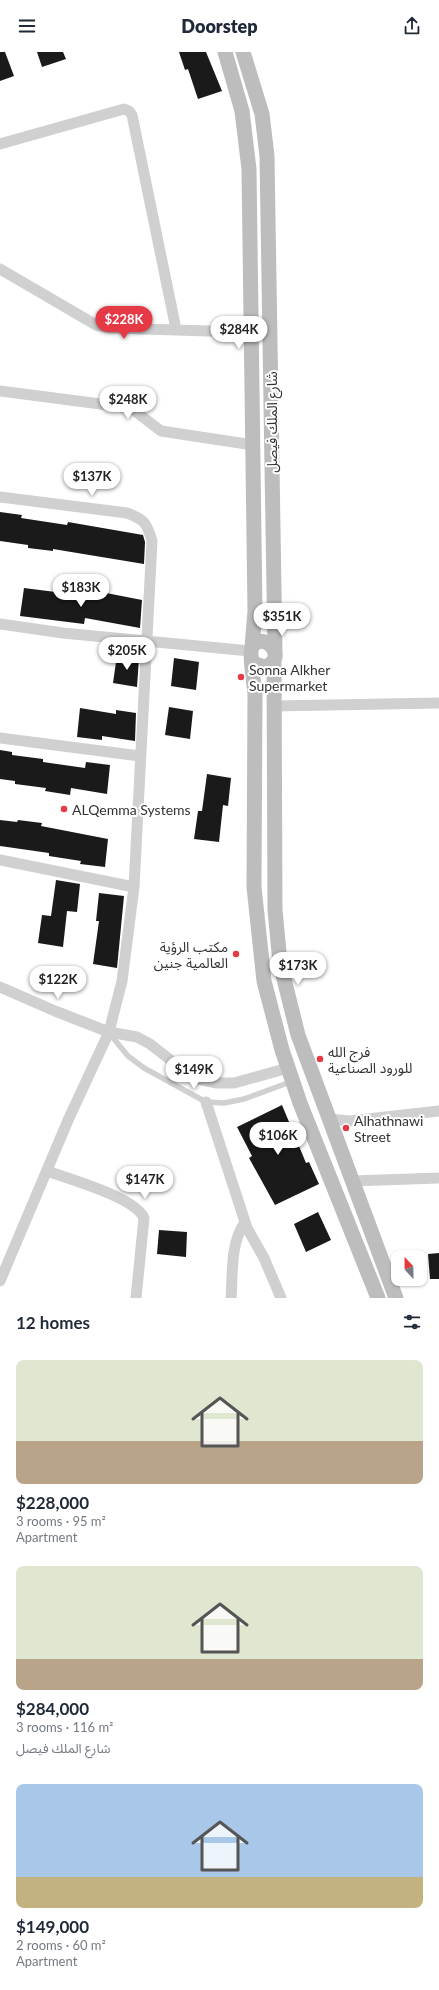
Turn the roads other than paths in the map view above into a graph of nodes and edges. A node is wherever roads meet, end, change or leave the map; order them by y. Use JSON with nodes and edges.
{"nodes":[{"id":1,"x":225,"y":52,"type":"edge"},
{"id":2,"x":243,"y":52,"type":"edge"},
{"id":3,"x":0,"y":144,"type":"edge"},
{"id":4,"x":0,"y":269,"type":"edge"},
{"id":5,"x":176,"y":329,"type":"junction"},
{"id":6,"x":252,"y":331,"type":"junction"},
{"id":7,"x":270,"y":333,"type":"junction"},
{"id":8,"x":0,"y":391,"type":"edge"},
{"id":9,"x":253,"y":445,"type":"junction"},
{"id":10,"x":0,"y":497,"type":"edge"},
{"id":11,"x":0,"y":624,"type":"edge"},
{"id":12,"x":147,"y":642,"type":"junction"},
{"id":13,"x":252,"y":654,"type":"junction"},
{"id":14,"x":274,"y":655,"type":"junction"},
{"id":15,"x":439,"y":702,"type":"edge"},
{"id":16,"x":274,"y":706,"type":"junction"},
{"id":17,"x":0,"y":738,"type":"edge"},
{"id":18,"x":140,"y":756,"type":"junction"},
{"id":19,"x":0,"y":860,"type":"edge"},
{"id":20,"x":134,"y":887,"type":"junction"},
{"id":21,"x":0,"y":987,"type":"edge"},
{"id":22,"x":109,"y":1032,"type":"junction"},
{"id":23,"x":290,"y":1074,"type":"junction"},
{"id":24,"x":206,"y":1102,"type":"junction"},
{"id":25,"x":439,"y":1111,"type":"edge"},
{"id":26,"x":328,"y":1119,"type":"junction"},
{"id":27,"x":309,"y":1125,"type":"junction"},
{"id":28,"x":47,"y":1171,"type":"junction"},
{"id":29,"x":439,"y":1178,"type":"edge"},
{"id":30,"x":352,"y":1181,"type":"junction"},
{"id":31,"x":245,"y":1222,"type":"junction"},
{"id":32,"x":0,"y":1281,"type":"edge"},
{"id":33,"x":136,"y":1298,"type":"edge"},
{"id":34,"x":231,"y":1298,"type":"edge"},
{"id":35,"x":281,"y":1298,"type":"edge"},
{"id":36,"x":378,"y":1298,"type":"edge"},
{"id":37,"x":396,"y":1298,"type":"edge"}],
"edges":[{"from":1,"to":6,"type":"main road","name":"شارع الملك فيصل"},
{"from":2,"to":7,"type":"main road","name":"شارع الملك فيصل"},
{"from":3,"to":5,"type":"street"},
{"from":4,"to":5,"type":"street"},
{"from":5,"to":6,"type":"street"},
{"from":6,"to":7,"type":"street"},
{"from":6,"to":9,"type":"main road","name":"شارع الملك فيصل"},
{"from":7,"to":14,"type":"main road","name":"شارع الملك فيصل"},
{"from":8,"to":9,"type":"street"},
{"from":9,"to":13,"type":"main road","name":"شارع الملك فيصل"},
{"from":10,"to":12,"type":"street"},
{"from":11,"to":12,"type":"street"},
{"from":12,"to":13,"type":"street"},
{"from":12,"to":18,"type":"street"},
{"from":13,"to":14,"type":"main road"},
{"from":13,"to":14,"type":"main road"},
{"from":13,"to":23,"type":"main road","name":"شارع الملك فيصل"},
{"from":14,"to":16,"type":"main road","name":"شارع الملك فيصل"},
{"from":15,"to":16,"type":"street"},
{"from":16,"to":26,"type":"main road","name":"شارع الملك فيصل"},
{"from":17,"to":18,"type":"street"},
{"from":18,"to":20,"type":"street"},
{"from":19,"to":20,"type":"street"},
{"from":20,"to":22,"type":"street"},
{"from":21,"to":22,"type":"street"},
{"from":22,"to":23,"type":"street"},
{"from":22,"to":24,"type":"lane"},
{"from":22,"to":28,"type":"street"},
{"from":23,"to":24,"type":"lane"},
{"from":23,"to":27,"type":"main road","name":"شارع الملك فيصل"},
{"from":24,"to":31,"type":"street"},
{"from":25,"to":26,"type":"street"},
{"from":26,"to":27,"type":"main road"},
{"from":26,"to":30,"type":"main road","name":"شارع الملك فيصل"},
{"from":27,"to":36,"type":"main road","name":"شارع الملك فيصل"},
{"from":28,"to":32,"type":"street"},
{"from":28,"to":33,"type":"street"},
{"from":29,"to":30,"type":"street"},
{"from":30,"to":37,"type":"main road","name":"شارع الملك فيصل"},
{"from":31,"to":34,"type":"street"},
{"from":31,"to":35,"type":"street"}]}
